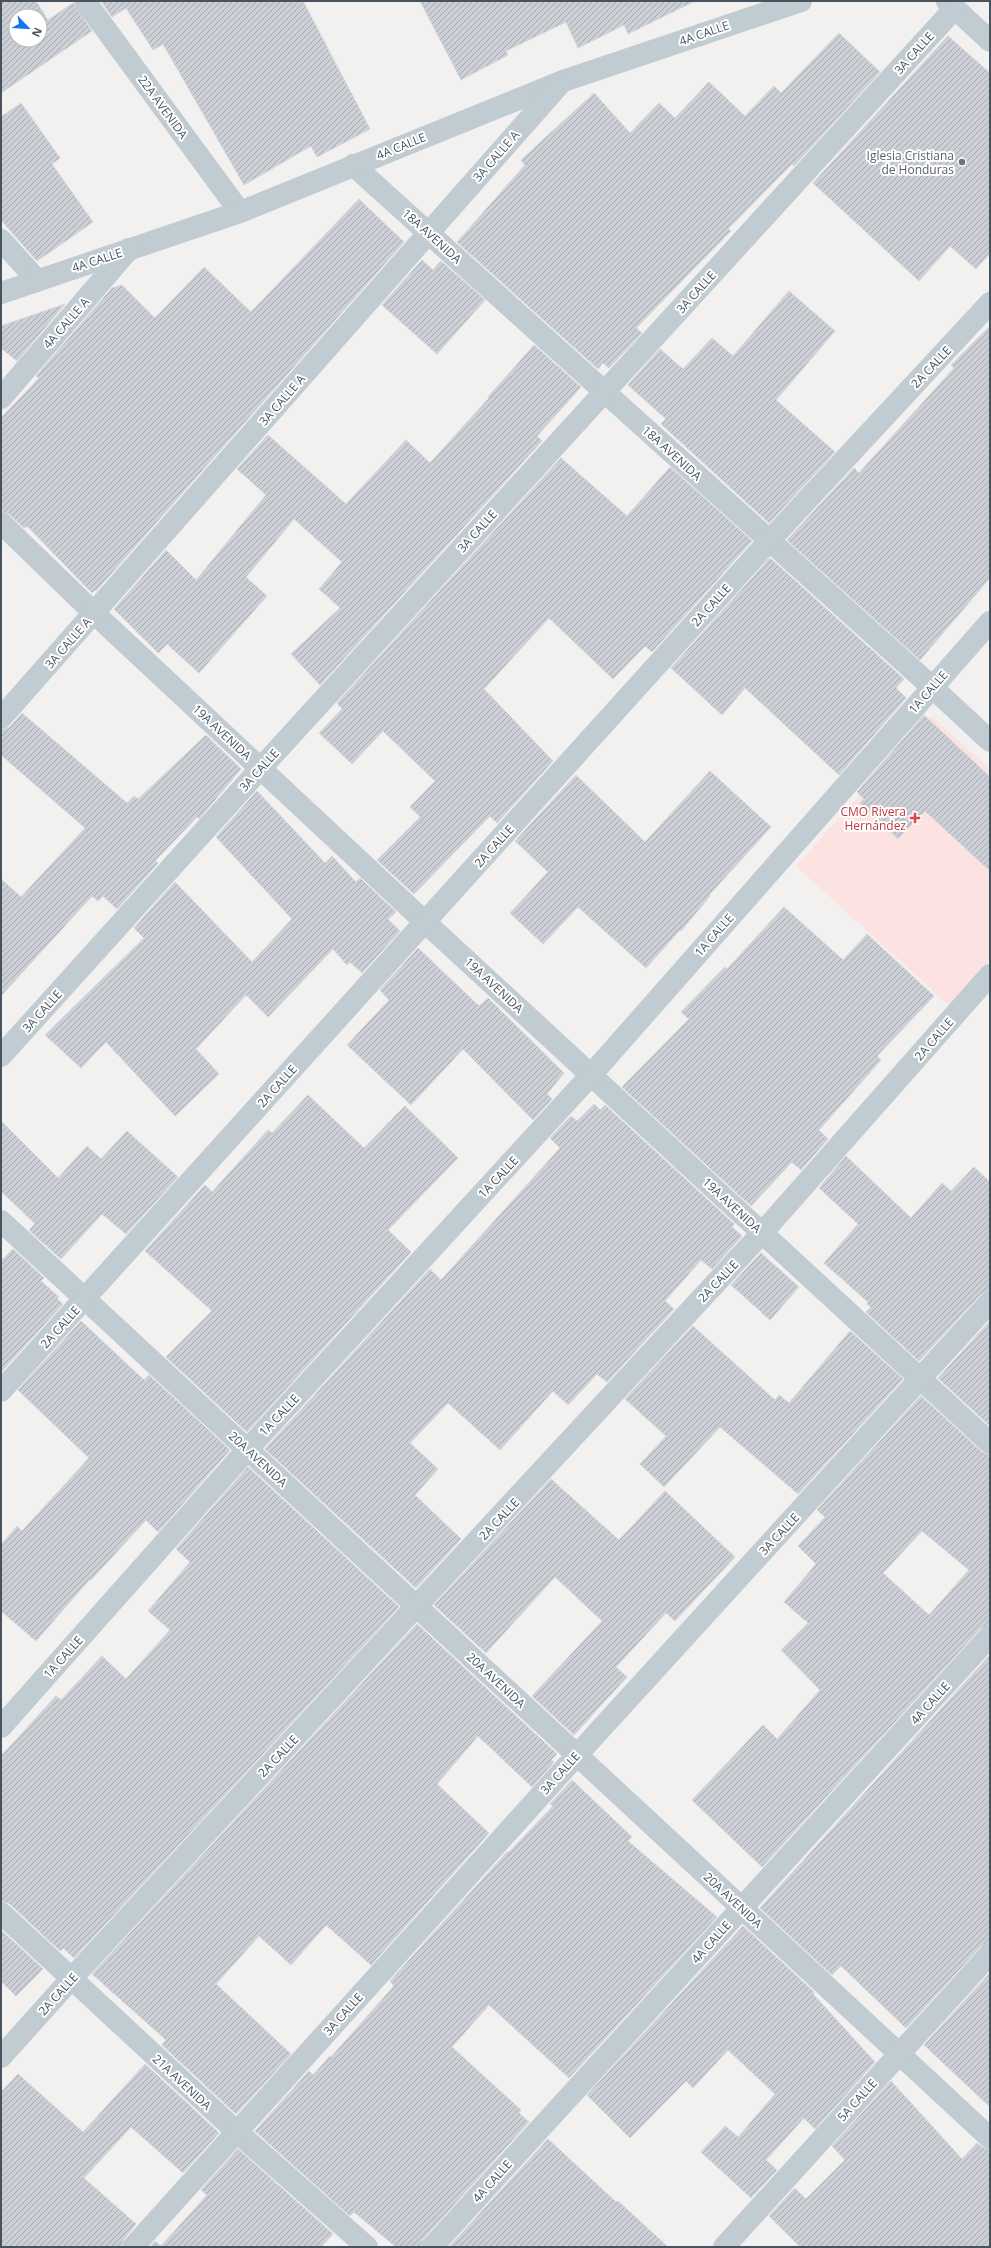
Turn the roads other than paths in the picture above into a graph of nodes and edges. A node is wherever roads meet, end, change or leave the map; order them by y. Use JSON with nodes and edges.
{"nodes":[{"id":1,"x":86,"y":1,"type":"edge"},
{"id":2,"x":801,"y":1,"type":"edge"},
{"id":3,"x":951,"y":5,"type":"edge"},
{"id":4,"x":990,"y":41,"type":"edge"},
{"id":5,"x":563,"y":81,"type":"junction"},
{"id":6,"x":354,"y":165,"type":"junction"},
{"id":7,"x":240,"y":212,"type":"junction"},
{"id":8,"x":429,"y":233,"type":"junction"},
{"id":9,"x":1,"y":240,"type":"edge"},
{"id":10,"x":130,"y":249,"type":"junction"},
{"id":11,"x":37,"y":280,"type":"junction"},
{"id":12,"x":1,"y":293,"type":"edge"},
{"id":13,"x":990,"y":303,"type":"edge"},
{"id":14,"x":605,"y":392,"type":"junction"},
{"id":15,"x":1,"y":398,"type":"edge"},
{"id":16,"x":1,"y":523,"type":"edge"},
{"id":17,"x":769,"y":541,"type":"junction"},
{"id":18,"x":94,"y":613,"type":"junction"},
{"id":19,"x":990,"y":622,"type":"edge"},
{"id":20,"x":932,"y":687,"type":"junction"},
{"id":21,"x":1,"y":718,"type":"edge"},
{"id":22,"x":990,"y":741,"type":"edge"},
{"id":23,"x":261,"y":768,"type":"junction"},
{"id":24,"x":425,"y":922,"type":"junction"},
{"id":25,"x":990,"y":975,"type":"edge"},
{"id":26,"x":1,"y":1056,"type":"edge"},
{"id":27,"x":591,"y":1075,"type":"junction"},
{"id":28,"x":1,"y":1221,"type":"edge"},
{"id":29,"x":762,"y":1233,"type":"junction"},
{"id":30,"x":85,"y":1299,"type":"junction"},
{"id":31,"x":990,"y":1302,"type":"edge"},
{"id":32,"x":921,"y":1379,"type":"junction"},
{"id":33,"x":1,"y":1391,"type":"edge"},
{"id":34,"x":990,"y":1443,"type":"edge"},
{"id":35,"x":247,"y":1450,"type":"junction"},
{"id":36,"x":418,"y":1607,"type":"junction"},
{"id":37,"x":990,"y":1636,"type":"edge"},
{"id":38,"x":1,"y":1727,"type":"edge"},
{"id":39,"x":577,"y":1755,"type":"junction"},
{"id":40,"x":742,"y":1908,"type":"junction"},
{"id":41,"x":1,"y":1913,"type":"edge"},
{"id":42,"x":990,"y":1954,"type":"edge"},
{"id":43,"x":71,"y":1979,"type":"junction"},
{"id":44,"x":899,"y":2054,"type":"junction"},
{"id":45,"x":1,"y":2057,"type":"edge"},
{"id":46,"x":237,"y":2132,"type":"junction"},
{"id":47,"x":990,"y":2138,"type":"edge"},
{"id":48,"x":133,"y":2247,"type":"edge"},
{"id":49,"x":367,"y":2247,"type":"edge"},
{"id":50,"x":432,"y":2247,"type":"edge"},
{"id":51,"x":724,"y":2247,"type":"edge"}],
"edges":[{"from":1,"to":7,"type":"street","name":"22A AVENIDA"},
{"from":2,"to":5,"type":"street","name":"4A CALLE"},
{"from":3,"to":4,"type":"street"},
{"from":3,"to":14,"type":"street","name":"3A CALLE"},
{"from":5,"to":6,"type":"street","name":"4A CALLE"},
{"from":5,"to":8,"type":"street","name":"3A CALLE A"},
{"from":6,"to":7,"type":"street","name":"4A CALLE"},
{"from":6,"to":8,"type":"street","name":"18A AVENIDA"},
{"from":7,"to":10,"type":"street","name":"4A CALLE"},
{"from":8,"to":14,"type":"street","name":"18A AVENIDA"},
{"from":8,"to":18,"type":"street","name":"3A CALLE A"},
{"from":9,"to":11,"type":"street"},
{"from":10,"to":11,"type":"street","name":"4A CALLE"},
{"from":10,"to":15,"type":"street","name":"4A CALLE A"},
{"from":11,"to":12,"type":"street","name":"4A CALLE"},
{"from":13,"to":17,"type":"street","name":"2A CALLE"},
{"from":14,"to":17,"type":"street","name":"18A AVENIDA"},
{"from":14,"to":23,"type":"street","name":"3A CALLE"},
{"from":16,"to":18,"type":"street","name":"19A AVENIDA"},
{"from":17,"to":20,"type":"street","name":"18A AVENIDA"},
{"from":17,"to":24,"type":"street","name":"2A CALLE"},
{"from":18,"to":21,"type":"street","name":"3A CALLE A"},
{"from":18,"to":23,"type":"street","name":"19A AVENIDA"},
{"from":19,"to":20,"type":"street","name":"1A CALLE"},
{"from":20,"to":22,"type":"street","name":"18A AVENIDA"},
{"from":20,"to":27,"type":"street","name":"1A CALLE"},
{"from":23,"to":24,"type":"street","name":"19A AVENIDA"},
{"from":23,"to":26,"type":"street","name":"3A CALLE"},
{"from":24,"to":27,"type":"street","name":"19A AVENIDA"},
{"from":24,"to":30,"type":"street","name":"2A CALLE"},
{"from":25,"to":29,"type":"street","name":"2A CALLE"},
{"from":27,"to":29,"type":"street","name":"19A AVENIDA"},
{"from":27,"to":35,"type":"street","name":"1A CALLE"},
{"from":28,"to":30,"type":"street","name":"20A AVENIDA"},
{"from":29,"to":32,"type":"street","name":"19A AVENIDA"},
{"from":29,"to":36,"type":"street","name":"2A CALLE"},
{"from":30,"to":33,"type":"street","name":"2A CALLE"},
{"from":30,"to":35,"type":"street","name":"20A AVENIDA"},
{"from":31,"to":32,"type":"street","name":"3A CALLE"},
{"from":32,"to":34,"type":"street","name":"19A AVENIDA"},
{"from":32,"to":39,"type":"street","name":"3A CALLE"},
{"from":35,"to":36,"type":"street","name":"20A AVENIDA"},
{"from":35,"to":38,"type":"street","name":"1A CALLE"},
{"from":36,"to":39,"type":"street","name":"20A AVENIDA"},
{"from":36,"to":43,"type":"street","name":"2A CALLE"},
{"from":37,"to":40,"type":"street","name":"4A CALLE"},
{"from":39,"to":40,"type":"street","name":"20A AVENIDA"},
{"from":39,"to":46,"type":"street","name":"3A CALLE"},
{"from":40,"to":44,"type":"street","name":"20A AVENIDA"},
{"from":40,"to":50,"type":"street","name":"4A CALLE"},
{"from":41,"to":43,"type":"street","name":"21A AVENIDA"},
{"from":42,"to":44,"type":"street","name":"5A CALLE"},
{"from":43,"to":45,"type":"street","name":"2A CALLE"},
{"from":43,"to":46,"type":"street","name":"21A AVENIDA"},
{"from":44,"to":47,"type":"street","name":"20A AVENIDA"},
{"from":44,"to":51,"type":"street","name":"5A CALLE"},
{"from":46,"to":48,"type":"street","name":"3A CALLE"},
{"from":46,"to":49,"type":"street","name":"21A AVENIDA"}]}
